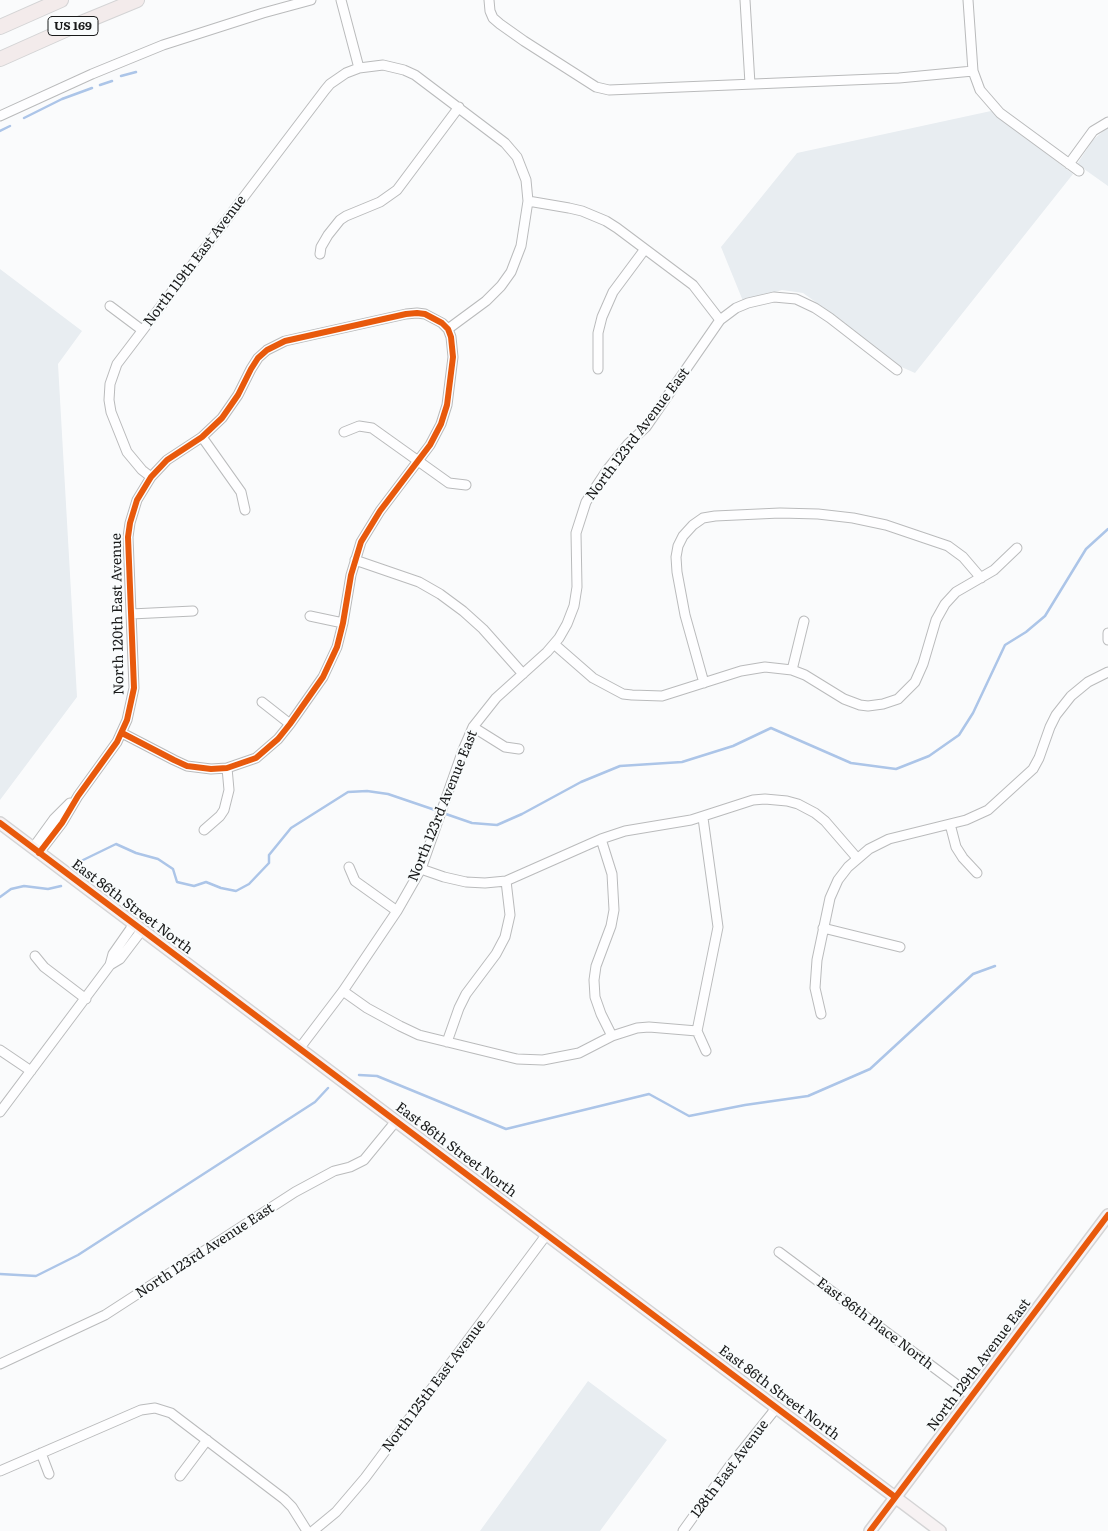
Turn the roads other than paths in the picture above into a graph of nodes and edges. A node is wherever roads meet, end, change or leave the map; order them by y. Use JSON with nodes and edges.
{"nodes":[{"id":1,"x":61,"y":0,"type":"edge"},
{"id":2,"x":137,"y":0,"type":"edge"},
{"id":3,"x":311,"y":0,"type":"edge"},
{"id":4,"x":341,"y":0,"type":"edge"},
{"id":5,"x":489,"y":0,"type":"edge"},
{"id":6,"x":745,"y":0,"type":"edge"},
{"id":7,"x":968,"y":0,"type":"edge"},
{"id":8,"x":0,"y":27,"type":"edge"},
{"id":9,"x":0,"y":59,"type":"edge"},
{"id":10,"x":359,"y":68,"type":"junction"},
{"id":11,"x":973,"y":71,"type":"junction"},
{"id":12,"x":750,"y":84,"type":"junction"},
{"id":13,"x":459,"y":107,"type":"junction"},
{"id":14,"x":0,"y":116,"type":"edge"},
{"id":15,"x":1108,"y":122,"type":"edge"},
{"id":16,"x":1069,"y":164,"type":"junction"},
{"id":17,"x":1079,"y":171,"type":"dead end"},
{"id":18,"x":528,"y":201,"type":"junction"},
{"id":19,"x":645,"y":249,"type":"junction"},
{"id":20,"x":320,"y":254,"type":"dead end"},
{"id":21,"x":110,"y":306,"type":"dead end"},
{"id":22,"x":720,"y":320,"type":"junction"},
{"id":23,"x":448,"y":329,"type":"junction"},
{"id":24,"x":142,"y":330,"type":"junction"},
{"id":25,"x":598,"y":369,"type":"dead end"},
{"id":26,"x":897,"y":370,"type":"dead end"},
{"id":27,"x":344,"y":432,"type":"dead end"},
{"id":28,"x":202,"y":437,"type":"junction"},
{"id":29,"x":419,"y":461,"type":"junction"},
{"id":30,"x":151,"y":477,"type":"junction"},
{"id":31,"x":466,"y":485,"type":"dead end"},
{"id":32,"x":245,"y":510,"type":"dead end"},
{"id":33,"x":1017,"y":548,"type":"dead end"},
{"id":34,"x":355,"y":560,"type":"junction"},
{"id":35,"x":981,"y":578,"type":"junction"},
{"id":36,"x":193,"y":611,"type":"dead end"},
{"id":37,"x":131,"y":614,"type":"junction"},
{"id":38,"x":310,"y":616,"type":"dead end"},
{"id":39,"x":804,"y":621,"type":"dead end"},
{"id":40,"x":343,"y":623,"type":"junction"},
{"id":41,"x":1108,"y":633,"type":"edge"},
{"id":42,"x":1108,"y":640,"type":"edge"},
{"id":43,"x":554,"y":644,"type":"junction"},
{"id":44,"x":792,"y":670,"type":"junction"},
{"id":45,"x":1108,"y":672,"type":"edge"},
{"id":46,"x":523,"y":674,"type":"junction"},
{"id":47,"x":704,"y":683,"type":"junction"},
{"id":48,"x":262,"y":702,"type":"dead end"},
{"id":49,"x":290,"y":724,"type":"junction"},
{"id":50,"x":474,"y":727,"type":"junction"},
{"id":51,"x":122,"y":733,"type":"junction"},
{"id":52,"x":519,"y":748,"type":"dead end"},
{"id":53,"x":227,"y":768,"type":"junction"},
{"id":54,"x":703,"y":818,"type":"junction"},
{"id":55,"x":0,"y":824,"type":"edge"},
{"id":56,"x":950,"y":824,"type":"junction"},
{"id":57,"x":204,"y":830,"type":"dead end"},
{"id":58,"x":601,"y":839,"type":"junction"},
{"id":59,"x":36,"y":851,"type":"junction"},
{"id":60,"x":857,"y":858,"type":"junction"},
{"id":61,"x":349,"y":867,"type":"dead end"},
{"id":62,"x":421,"y":869,"type":"junction"},
{"id":63,"x":977,"y":873,"type":"dead end"},
{"id":64,"x":506,"y":881,"type":"junction"},
{"id":65,"x":397,"y":911,"type":"junction"},
{"id":66,"x":138,"y":927,"type":"junction"},
{"id":67,"x":823,"y":928,"type":"junction"},
{"id":68,"x":900,"y":947,"type":"dead end"},
{"id":69,"x":35,"y":956,"type":"dead end"},
{"id":70,"x":343,"y":991,"type":"junction"},
{"id":71,"x":86,"y":998,"type":"junction"},
{"id":72,"x":821,"y":1014,"type":"dead end"},
{"id":73,"x":697,"y":1031,"type":"junction"},
{"id":74,"x":612,"y":1036,"type":"junction"},
{"id":75,"x":447,"y":1042,"type":"junction"},
{"id":76,"x":299,"y":1048,"type":"junction"},
{"id":77,"x":0,"y":1050,"type":"edge"},
{"id":78,"x":706,"y":1051,"type":"dead end"},
{"id":79,"x":31,"y":1071,"type":"junction"},
{"id":80,"x":0,"y":1112,"type":"edge"},
{"id":81,"x":396,"y":1121,"type":"junction"},
{"id":82,"x":1108,"y":1215,"type":"edge"},
{"id":83,"x":547,"y":1234,"type":"junction"},
{"id":84,"x":779,"y":1252,"type":"dead end"},
{"id":85,"x":0,"y":1364,"type":"edge"},
{"id":86,"x":972,"y":1396,"type":"junction"},
{"id":87,"x":777,"y":1406,"type":"junction"},
{"id":88,"x":207,"y":1440,"type":"junction"},
{"id":89,"x":41,"y":1453,"type":"junction"},
{"id":90,"x":0,"y":1471,"type":"edge"},
{"id":91,"x":49,"y":1474,"type":"dead end"},
{"id":92,"x":180,"y":1476,"type":"dead end"},
{"id":93,"x":895,"y":1497,"type":"junction"},
{"id":94,"x":308,"y":1531,"type":"edge"},
{"id":95,"x":313,"y":1531,"type":"edge"},
{"id":96,"x":683,"y":1531,"type":"edge"},
{"id":97,"x":870,"y":1531,"type":"edge"},
{"id":98,"x":940,"y":1531,"type":"edge"}],
"edges":[{"from":1,"to":8,"type":"highway","number":"US 169"},
{"from":2,"to":9,"type":"highway","number":"US 169"},
{"from":3,"to":14,"type":"street"},
{"from":4,"to":10,"type":"street"},
{"from":5,"to":12,"type":"street"},
{"from":6,"to":12,"type":"street"},
{"from":7,"to":11,"type":"street"},
{"from":10,"to":13,"type":"street"},
{"from":10,"to":24,"type":"street","name":"North 119th East Avenue"},
{"from":11,"to":12,"type":"street"},
{"from":11,"to":16,"type":"street"},
{"from":13,"to":18,"type":"street"},
{"from":13,"to":20,"type":"street"},
{"from":15,"to":16,"type":"street"},
{"from":16,"to":17,"type":"street"},
{"from":18,"to":19,"type":"street"},
{"from":18,"to":23,"type":"street"},
{"from":19,"to":22,"type":"street"},
{"from":19,"to":25,"type":"street"},
{"from":21,"to":24,"type":"street"},
{"from":22,"to":26,"type":"street","name":"North 123rd Avenue East"},
{"from":22,"to":43,"type":"street","name":"North 123rd Avenue East"},
{"from":23,"to":28,"type":"street","name":"North 120th East Avenue"},
{"from":23,"to":29,"type":"street"},
{"from":24,"to":30,"type":"street","name":"North 119th East Avenue"},
{"from":27,"to":29,"type":"street"},
{"from":28,"to":30,"type":"street","name":"North 120th East Avenue"},
{"from":28,"to":32,"type":"street"},
{"from":29,"to":31,"type":"street"},
{"from":29,"to":34,"type":"street"},
{"from":30,"to":37,"type":"street","name":"North 120th East Avenue"},
{"from":33,"to":35,"type":"street"},
{"from":34,"to":40,"type":"street"},
{"from":34,"to":46,"type":"street"},
{"from":35,"to":44,"type":"street"},
{"from":35,"to":47,"type":"street"},
{"from":36,"to":37,"type":"street"},
{"from":37,"to":51,"type":"street","name":"North 120th East Avenue"},
{"from":38,"to":40,"type":"street"},
{"from":39,"to":44,"type":"street"},
{"from":40,"to":49,"type":"street"},
{"from":41,"to":42,"type":"street"},
{"from":43,"to":46,"type":"street","name":"North 123rd Avenue East"},
{"from":43,"to":47,"type":"street"},
{"from":44,"to":47,"type":"street"},
{"from":45,"to":56,"type":"street"},
{"from":46,"to":50,"type":"street","name":"North 123rd Avenue East"},
{"from":48,"to":49,"type":"street"},
{"from":49,"to":53,"type":"street"},
{"from":50,"to":52,"type":"street"},
{"from":50,"to":62,"type":"street","name":"North 123rd Avenue East"},
{"from":51,"to":53,"type":"street"},
{"from":51,"to":59,"type":"street","name":"North 120th East Avenue"},
{"from":53,"to":57,"type":"street"},
{"from":54,"to":58,"type":"street"},
{"from":54,"to":60,"type":"street"},
{"from":54,"to":73,"type":"street"},
{"from":55,"to":59,"type":"main road","name":"East 86th Street North"},
{"from":56,"to":60,"type":"street"},
{"from":56,"to":63,"type":"street"},
{"from":58,"to":64,"type":"street"},
{"from":58,"to":74,"type":"street"},
{"from":59,"to":66,"type":"main road","name":"East 86th Street North"},
{"from":60,"to":67,"type":"street"},
{"from":61,"to":65,"type":"street"},
{"from":62,"to":64,"type":"street"},
{"from":62,"to":65,"type":"street","name":"North 123rd Avenue East"},
{"from":64,"to":75,"type":"street"},
{"from":65,"to":70,"type":"street","name":"North 123rd Avenue East"},
{"from":66,"to":71,"type":"street"},
{"from":66,"to":76,"type":"main road","name":"East 86th Street North"},
{"from":67,"to":68,"type":"street"},
{"from":67,"to":72,"type":"street"},
{"from":69,"to":71,"type":"street"},
{"from":70,"to":75,"type":"street"},
{"from":70,"to":76,"type":"street","name":"North 123rd Avenue East"},
{"from":71,"to":79,"type":"street"},
{"from":73,"to":74,"type":"street"},
{"from":73,"to":78,"type":"street"},
{"from":74,"to":75,"type":"street"},
{"from":76,"to":81,"type":"main road","name":"East 86th Street North"},
{"from":77,"to":79,"type":"street"},
{"from":79,"to":80,"type":"street"},
{"from":81,"to":83,"type":"main road","name":"East 86th Street North"},
{"from":81,"to":85,"type":"street","name":"North 123rd Avenue East"},
{"from":82,"to":86,"type":"main road","name":"North 129th Avenue East"},
{"from":83,"to":87,"type":"main road","name":"East 86th Street North"},
{"from":83,"to":95,"type":"street","name":"North 125th East Avenue"},
{"from":84,"to":86,"type":"street","name":"East 86th Place North"},
{"from":86,"to":93,"type":"main road","name":"North 129th Avenue East"},
{"from":87,"to":93,"type":"main road","name":"East 86th Street North"},
{"from":87,"to":96,"type":"street","name":"128th East Avenue"},
{"from":88,"to":89,"type":"street"},
{"from":88,"to":92,"type":"street"},
{"from":88,"to":94,"type":"street"},
{"from":89,"to":90,"type":"street"},
{"from":89,"to":91,"type":"street"},
{"from":93,"to":97,"type":"main road","name":"North 129th Avenue East"},
{"from":93,"to":98,"type":"main road","name":"East 86th Street North"}]}
